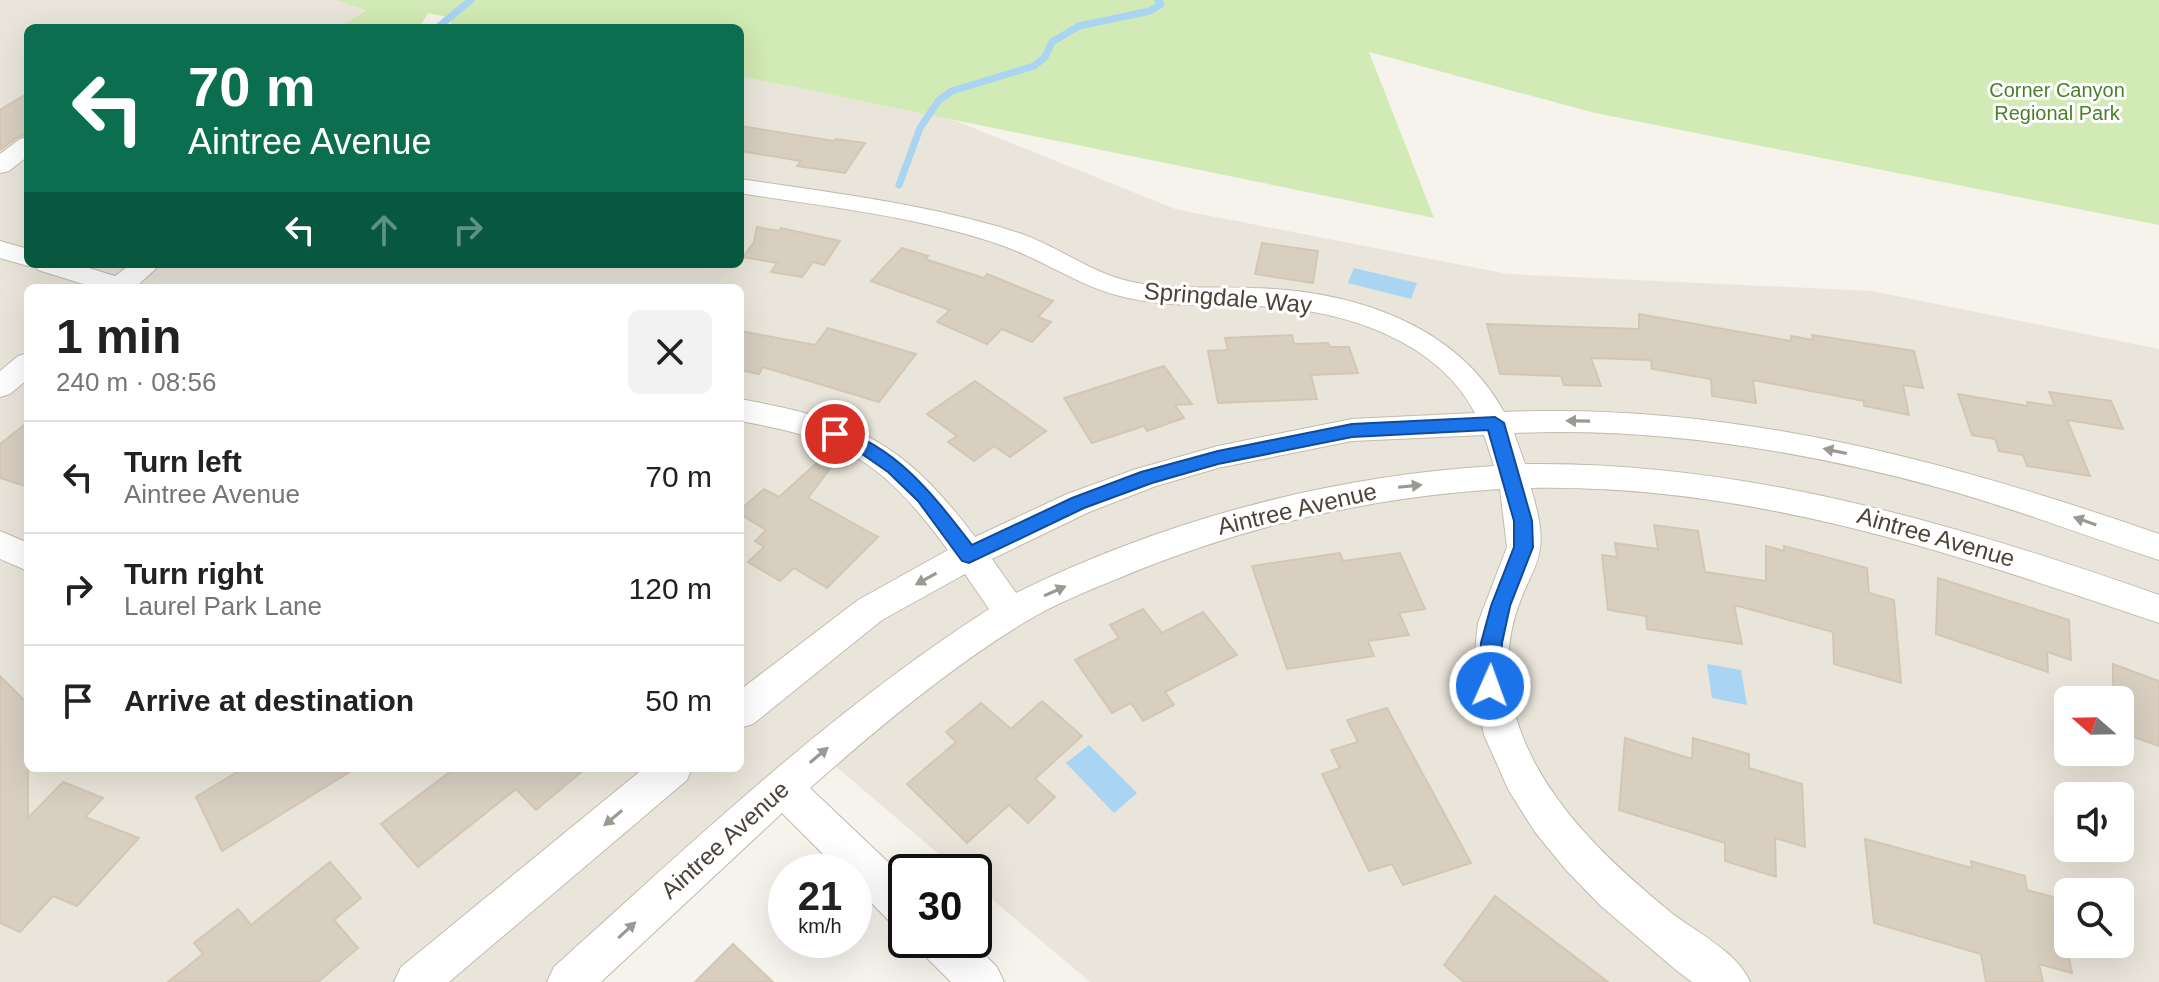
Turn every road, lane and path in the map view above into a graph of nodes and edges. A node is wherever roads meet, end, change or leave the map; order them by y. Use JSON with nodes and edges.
{"nodes":[{"id":1,"x":24,"y":147,"type":"edge"},
{"id":2,"x":0,"y":166,"type":"edge"},
{"id":3,"x":744,"y":187,"type":"edge"},
{"id":4,"x":0,"y":249,"type":"edge"},
{"id":5,"x":24,"y":257,"type":"edge"},
{"id":6,"x":60,"y":268,"type":"edge"},
{"id":7,"x":143,"y":268,"type":"edge"},
{"id":8,"x":110,"y":284,"type":"edge"},
{"id":9,"x":124,"y":284,"type":"edge"},
{"id":10,"x":24,"y":366,"type":"edge"},
{"id":11,"x":0,"y":387,"type":"edge"},
{"id":12,"x":744,"y":411,"type":"edge"},
{"id":13,"x":1495,"y":423,"type":"junction"},
{"id":14,"x":1511,"y":479,"type":"junction"},
{"id":15,"x":0,"y":544,"type":"edge"},
{"id":16,"x":2159,"y":547,"type":"edge"},
{"id":17,"x":969,"y":555,"type":"junction"},
{"id":18,"x":24,"y":556,"type":"edge"},
{"id":19,"x":2159,"y":609,"type":"edge"},
{"id":20,"x":1011,"y":613,"type":"junction"},
{"id":21,"x":744,"y":709,"type":"edge"},
{"id":22,"x":668,"y":772,"type":"edge"},
{"id":23,"x":782,"y":787,"type":"junction"},
{"id":24,"x":888,"y":890,"type":"edge"},
{"id":25,"x":957,"y":958,"type":"edge"},
{"id":26,"x":416,"y":982,"type":"edge"},
{"id":27,"x":569,"y":982,"type":"edge"},
{"id":28,"x":982,"y":982,"type":"edge"},
{"id":29,"x":1728,"y":982,"type":"edge"}],
"edges":[{"from":1,"to":2,"type":"street"},
{"from":3,"to":13,"type":"street","name":"Springdale Way"},
{"from":4,"to":5,"type":"street"},
{"from":6,"to":8,"type":"street"},
{"from":7,"to":9,"type":"street"},
{"from":10,"to":11,"type":"street"},
{"from":12,"to":17,"type":"street"},
{"from":13,"to":14,"type":"street","name":"Springdale Way"},
{"from":16,"to":13,"type":"street","one_way":true},
{"from":13,"to":17,"type":"street"},
{"from":14,"to":19,"type":"street","name":"Aintree Avenue"},
{"from":20,"to":14,"type":"street","name":"Aintree Avenue","one_way":true},
{"from":14,"to":29,"type":"street","name":"Springdale Way"},
{"from":15,"to":18,"type":"street"},
{"from":17,"to":20,"type":"street"},
{"from":17,"to":21,"type":"street","one_way":true},
{"from":23,"to":20,"type":"street","name":"Aintree Avenue","one_way":true},
{"from":22,"to":26,"type":"street","one_way":true},
{"from":23,"to":24,"type":"street"},
{"from":27,"to":23,"type":"street","name":"Aintree Avenue","one_way":true},
{"from":25,"to":28,"type":"street"}]}
